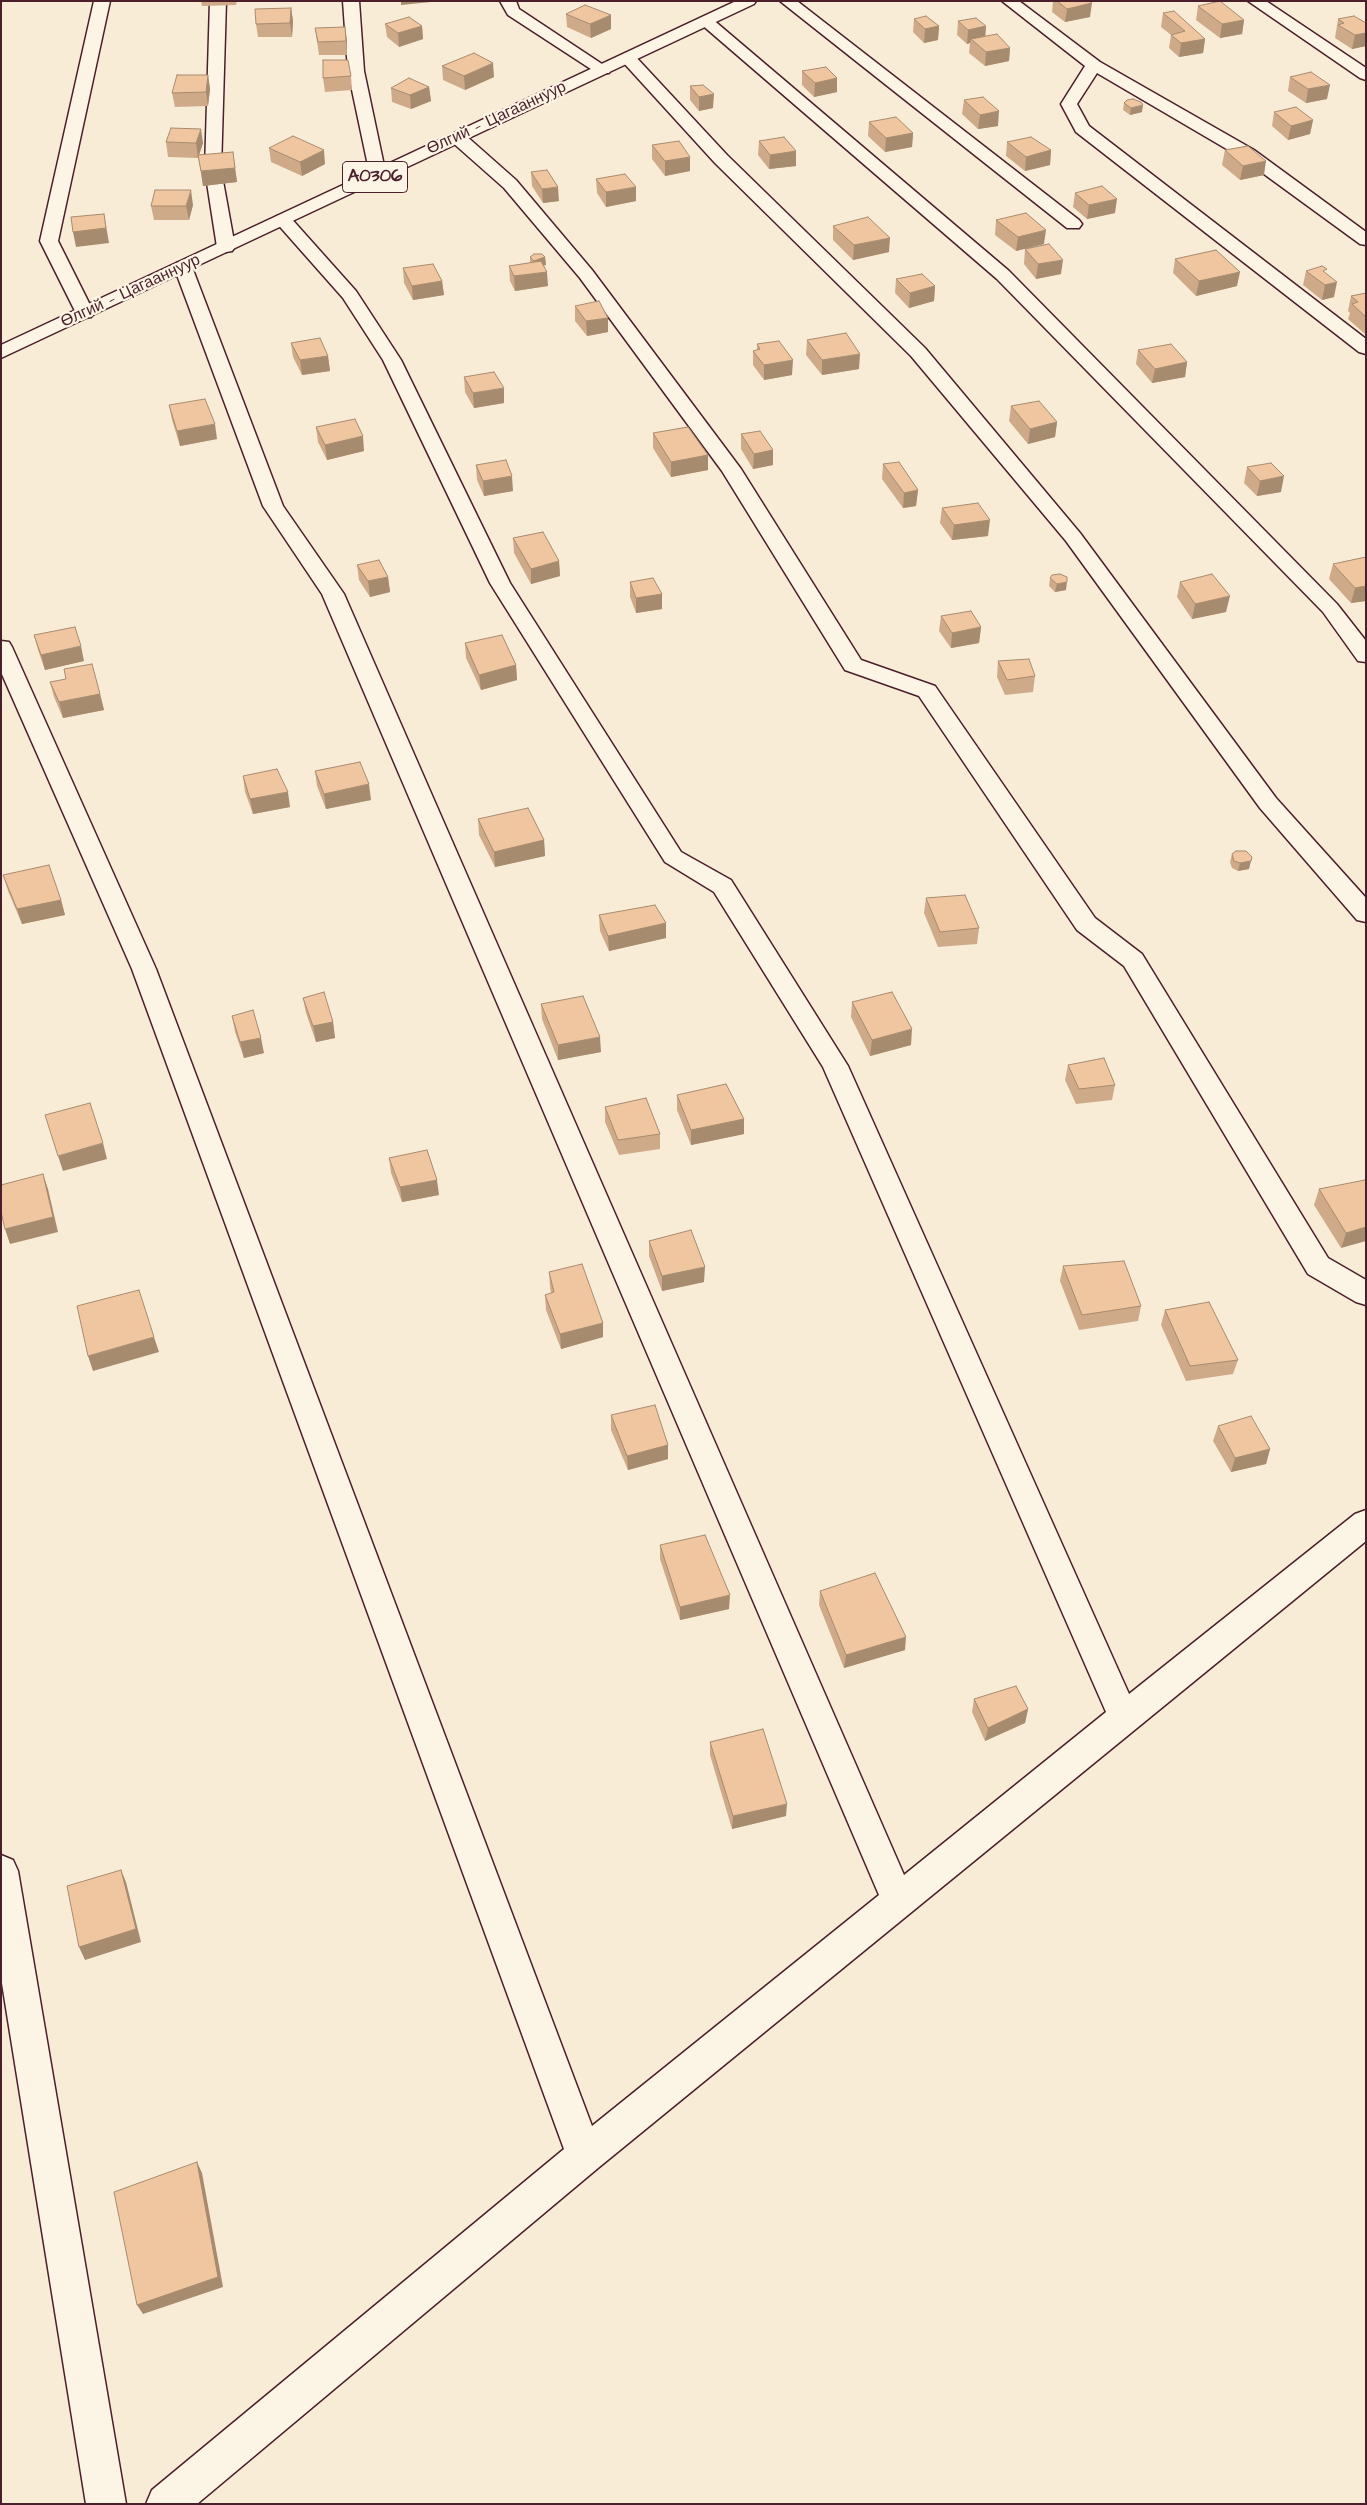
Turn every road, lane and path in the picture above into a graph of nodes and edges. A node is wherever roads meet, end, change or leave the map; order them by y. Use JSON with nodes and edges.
{"nodes":[{"id":1,"x":102,"y":1,"type":"edge"},
{"id":2,"x":218,"y":1,"type":"edge"},
{"id":3,"x":350,"y":1,"type":"edge"},
{"id":4,"x":508,"y":1,"type":"edge"},
{"id":5,"x":787,"y":1,"type":"edge"},
{"id":6,"x":1009,"y":1,"type":"edge"},
{"id":7,"x":1255,"y":1,"type":"edge"},
{"id":8,"x":747,"y":2,"type":"edge"},
{"id":9,"x":706,"y":21,"type":"junction"},
{"id":10,"x":628,"y":58,"type":"junction"},
{"id":11,"x":1094,"y":65,"type":"junction"},
{"id":12,"x":603,"y":70,"type":"junction"},
{"id":13,"x":1366,"y":75,"type":"edge"},
{"id":14,"x":458,"y":138,"type":"junction"},
{"id":15,"x":378,"y":175,"type":"junction"},
{"id":16,"x":282,"y":220,"type":"junction"},
{"id":17,"x":1073,"y":224,"type":"dead end"},
{"id":18,"x":1366,"y":240,"type":"edge"},
{"id":19,"x":226,"y":246,"type":"junction"},
{"id":20,"x":183,"y":267,"type":"junction"},
{"id":21,"x":85,"y":313,"type":"junction"},
{"id":22,"x":1366,"y":348,"type":"edge"},
{"id":23,"x":1,"y":352,"type":"edge"},
{"id":24,"x":1,"y":647,"type":"edge"},
{"id":25,"x":1366,"y":656,"type":"edge"},
{"id":26,"x":1366,"y":914,"type":"edge"},
{"id":27,"x":1366,"y":1294,"type":"edge"},
{"id":28,"x":1366,"y":1523,"type":"edge"},
{"id":29,"x":1124,"y":1717,"type":"junction"},
{"id":30,"x":1,"y":1871,"type":"edge"},
{"id":31,"x":899,"y":1902,"type":"junction"},
{"id":32,"x":585,"y":2156,"type":"junction"},
{"id":33,"x":106,"y":2504,"type":"edge"},
{"id":34,"x":166,"y":2504,"type":"edge"}],
"edges":[{"from":1,"to":21,"type":"main road"},
{"from":2,"to":19,"type":"main road"},
{"from":3,"to":15,"type":"main road"},
{"from":4,"to":12,"type":"main road"},
{"from":5,"to":17,"type":"main road"},
{"from":6,"to":11,"type":"main road"},
{"from":7,"to":13,"type":"main road"},
{"from":8,"to":9,"type":"main road","name":"Өлгий — Цагааннуур","number":"A0306"},
{"from":9,"to":10,"type":"main road","name":"Өлгий — Цагааннуур","number":"A0306"},
{"from":9,"to":25,"type":"main road"},
{"from":10,"to":12,"type":"main road","name":"Өлгий — Цагааннуур","number":"A0306"},
{"from":10,"to":26,"type":"main road"},
{"from":11,"to":18,"type":"main road"},
{"from":11,"to":22,"type":"main road"},
{"from":12,"to":14,"type":"main road","name":"Өлгий — Цагааннуур","number":"A0306"},
{"from":14,"to":15,"type":"main road","name":"Өлгий — Цагааннуур","number":"A0306"},
{"from":14,"to":27,"type":"main road"},
{"from":15,"to":16,"type":"main road","name":"Өлгий — Цагааннуур","number":"A0306"},
{"from":16,"to":19,"type":"main road","name":"Өлгий — Цагааннуур","number":"A0306"},
{"from":16,"to":29,"type":"main road"},
{"from":19,"to":20,"type":"main road","name":"Өлгий — Цагааннуур","number":"A0306"},
{"from":20,"to":21,"type":"main road","name":"Өлгий — Цагааннуур","number":"A0306"},
{"from":20,"to":31,"type":"main road"},
{"from":21,"to":23,"type":"main road","name":"Өлгий — Цагааннуур","number":"A0306"},
{"from":24,"to":32,"type":"main road"},
{"from":28,"to":29,"type":"main road"},
{"from":29,"to":31,"type":"main road"},
{"from":30,"to":33,"type":"main road"},
{"from":31,"to":32,"type":"main road"},
{"from":32,"to":34,"type":"main road"}]}
